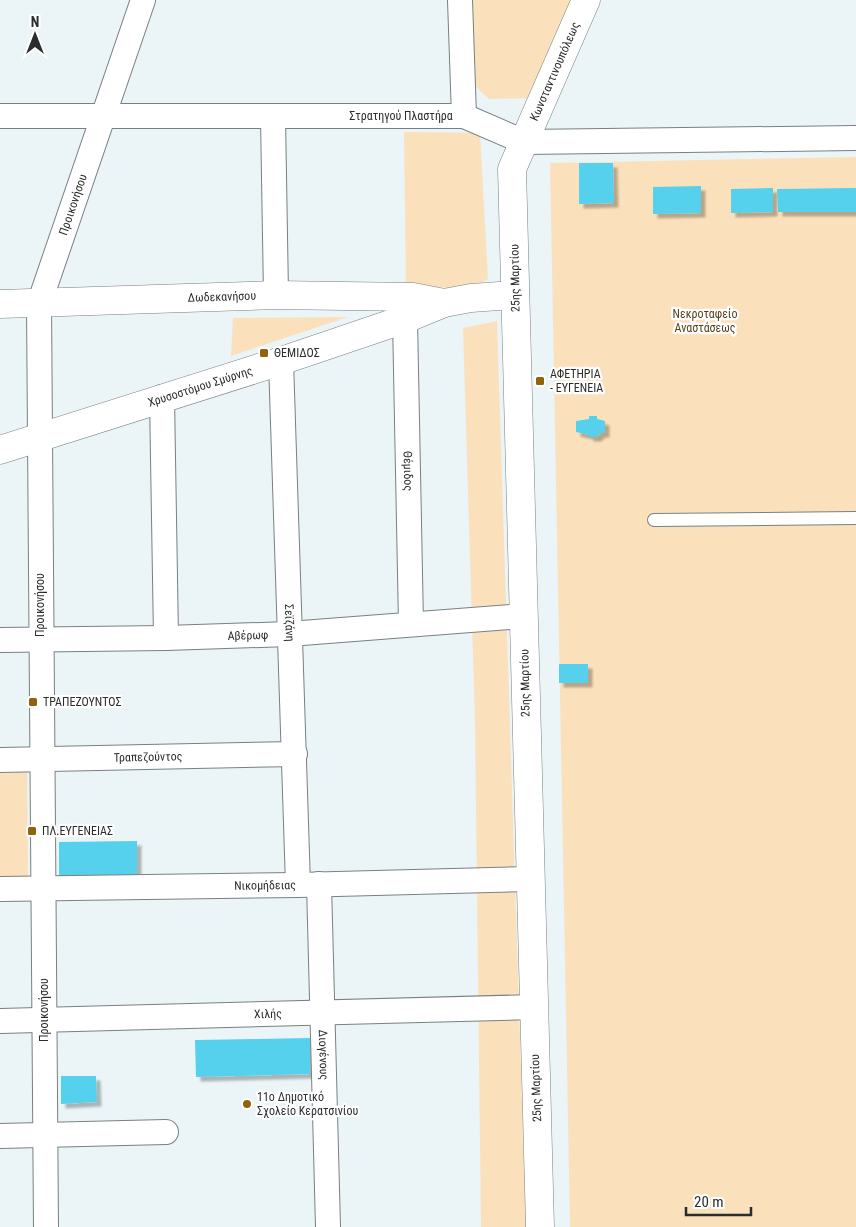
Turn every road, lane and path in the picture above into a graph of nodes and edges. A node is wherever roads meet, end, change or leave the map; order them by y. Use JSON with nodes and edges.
{"nodes":[{"id":1,"x":143,"y":0,"type":"edge"},
{"id":2,"x":460,"y":0,"type":"edge"},
{"id":3,"x":586,"y":0,"type":"edge"},
{"id":4,"x":105,"y":115,"type":"junction"},
{"id":5,"x":0,"y":116,"type":"edge"},
{"id":6,"x":464,"y":116,"type":"junction"},
{"id":7,"x":273,"y":117,"type":"junction"},
{"id":8,"x":856,"y":138,"type":"edge"},
{"id":9,"x":524,"y":142,"type":"junction"},
{"id":10,"x":276,"y":295,"type":"junction"},
{"id":11,"x":515,"y":295,"type":"junction"},
{"id":12,"x":444,"y":303,"type":"junction"},
{"id":13,"x":0,"y":304,"type":"edge"},
{"id":14,"x":39,"y":304,"type":"junction"},
{"id":15,"x":405,"y":319,"type":"junction"},
{"id":16,"x":282,"y":361,"type":"junction"},
{"id":17,"x":162,"y":397,"type":"junction"},
{"id":18,"x":39,"y":437,"type":"junction"},
{"id":19,"x":0,"y":450,"type":"edge"},
{"id":20,"x":856,"y":518,"type":"edge"},
{"id":21,"x":654,"y":520,"type":"dead end"},
{"id":22,"x":524,"y":616,"type":"junction"},
{"id":23,"x":411,"y":624,"type":"junction"},
{"id":24,"x":289,"y":634,"type":"junction"},
{"id":25,"x":166,"y":638,"type":"junction"},
{"id":26,"x":40,"y":639,"type":"junction"},
{"id":27,"x":0,"y":640,"type":"edge"},
{"id":28,"x":295,"y":754,"type":"junction"},
{"id":29,"x":42,"y":759,"type":"junction"},
{"id":30,"x":0,"y":760,"type":"edge"},
{"id":31,"x":530,"y":879,"type":"junction"},
{"id":32,"x":309,"y":884,"type":"junction"},
{"id":33,"x":43,"y":888,"type":"junction"},
{"id":34,"x":0,"y":889,"type":"edge"},
{"id":35,"x":534,"y":1007,"type":"junction"},
{"id":36,"x":324,"y":1013,"type":"junction"},
{"id":37,"x":44,"y":1020,"type":"junction"},
{"id":38,"x":0,"y":1021,"type":"edge"},
{"id":39,"x":166,"y":1132,"type":"dead end"},
{"id":40,"x":44,"y":1135,"type":"junction"},
{"id":41,"x":0,"y":1136,"type":"edge"},
{"id":42,"x":46,"y":1227,"type":"edge"},
{"id":43,"x":328,"y":1227,"type":"edge"},
{"id":44,"x":540,"y":1227,"type":"edge"}],
"edges":[{"from":1,"to":4,"type":"street","name":"Προικονήσου"},
{"from":2,"to":6,"type":"street"},
{"from":3,"to":9,"type":"street","name":"Κωνσταντινουπόλεως"},
{"from":4,"to":5,"type":"street","name":"Στρατηγού Πλαστήρα"},
{"from":4,"to":7,"type":"street","name":"Στρατηγού Πλαστήρα"},
{"from":4,"to":14,"type":"street","name":"Προικονήσου"},
{"from":6,"to":7,"type":"street","name":"Στρατηγού Πλαστήρα"},
{"from":6,"to":9,"type":"street","name":"Στρατηγού Πλαστήρα"},
{"from":7,"to":10,"type":"street"},
{"from":8,"to":9,"type":"street","name":"Στρατηγού Πλαστήρα"},
{"from":9,"to":11,"type":"street","name":"25ης Μαρτίου"},
{"from":10,"to":12,"type":"street","name":"Δωδεκανήσου"},
{"from":10,"to":14,"type":"street","name":"Δωδεκανήσου"},
{"from":11,"to":12,"type":"street","name":"Χρυσοστόμου Σμύρνης"},
{"from":11,"to":22,"type":"street","name":"25ης Μαρτίου"},
{"from":12,"to":15,"type":"street","name":"Χρυσοστόμου Σμύρνης"},
{"from":13,"to":14,"type":"street","name":"Δωδεκανήσου"},
{"from":14,"to":18,"type":"street","name":"Προικονήσου"},
{"from":15,"to":16,"type":"street","name":"Χρυσοστόμου Σμύρνης"},
{"from":15,"to":23,"type":"street","name":"Θέμιδος"},
{"from":16,"to":17,"type":"street","name":"Χρυσοστόμου Σμύρνης"},
{"from":16,"to":24,"type":"street","name":"Σεϊζάνη"},
{"from":17,"to":18,"type":"street","name":"Χρυσοστόμου Σμύρνης"},
{"from":17,"to":25,"type":"street"},
{"from":18,"to":19,"type":"street","name":"Χρυσοστόμου Σμύρνης"},
{"from":18,"to":26,"type":"street","name":"Προικονήσου"},
{"from":20,"to":21,"type":"lane"},
{"from":22,"to":23,"type":"street","name":"Αβέρωφ"},
{"from":22,"to":31,"type":"street","name":"25ης Μαρτίου"},
{"from":23,"to":24,"type":"street","name":"Αβέρωφ"},
{"from":24,"to":25,"type":"street","name":"Αβέρωφ"},
{"from":24,"to":28,"type":"street","name":"Σεϊζάνη"},
{"from":25,"to":26,"type":"street","name":"Αβέρωφ"},
{"from":26,"to":27,"type":"street","name":"Αβέρωφ"},
{"from":26,"to":29,"type":"street","name":"Προικονήσου"},
{"from":28,"to":29,"type":"street","name":"Τραπεζούντος"},
{"from":28,"to":32,"type":"street","name":"Σεϊζάνη"},
{"from":29,"to":30,"type":"street","name":"Τραπεζούντος"},
{"from":29,"to":33,"type":"street","name":"Προικονήσου"},
{"from":31,"to":32,"type":"street","name":"Νικομήδειας"},
{"from":31,"to":35,"type":"street","name":"25ης Μαρτίου"},
{"from":32,"to":33,"type":"street","name":"Νικομήδειας"},
{"from":32,"to":36,"type":"street","name":"Διογένους"},
{"from":33,"to":34,"type":"street","name":"Νικομήδειας"},
{"from":33,"to":37,"type":"street","name":"Προικονήσου"},
{"from":35,"to":36,"type":"street","name":"Χιλής"},
{"from":35,"to":44,"type":"street","name":"25ης Μαρτίου"},
{"from":36,"to":37,"type":"street","name":"Χιλής"},
{"from":36,"to":43,"type":"street","name":"Διογένους"},
{"from":37,"to":38,"type":"street","name":"Χιλής"},
{"from":37,"to":40,"type":"street","name":"Προικονήσου"},
{"from":39,"to":40,"type":"street"},
{"from":40,"to":41,"type":"street"},
{"from":40,"to":42,"type":"street","name":"Προικονήσου"}]}
